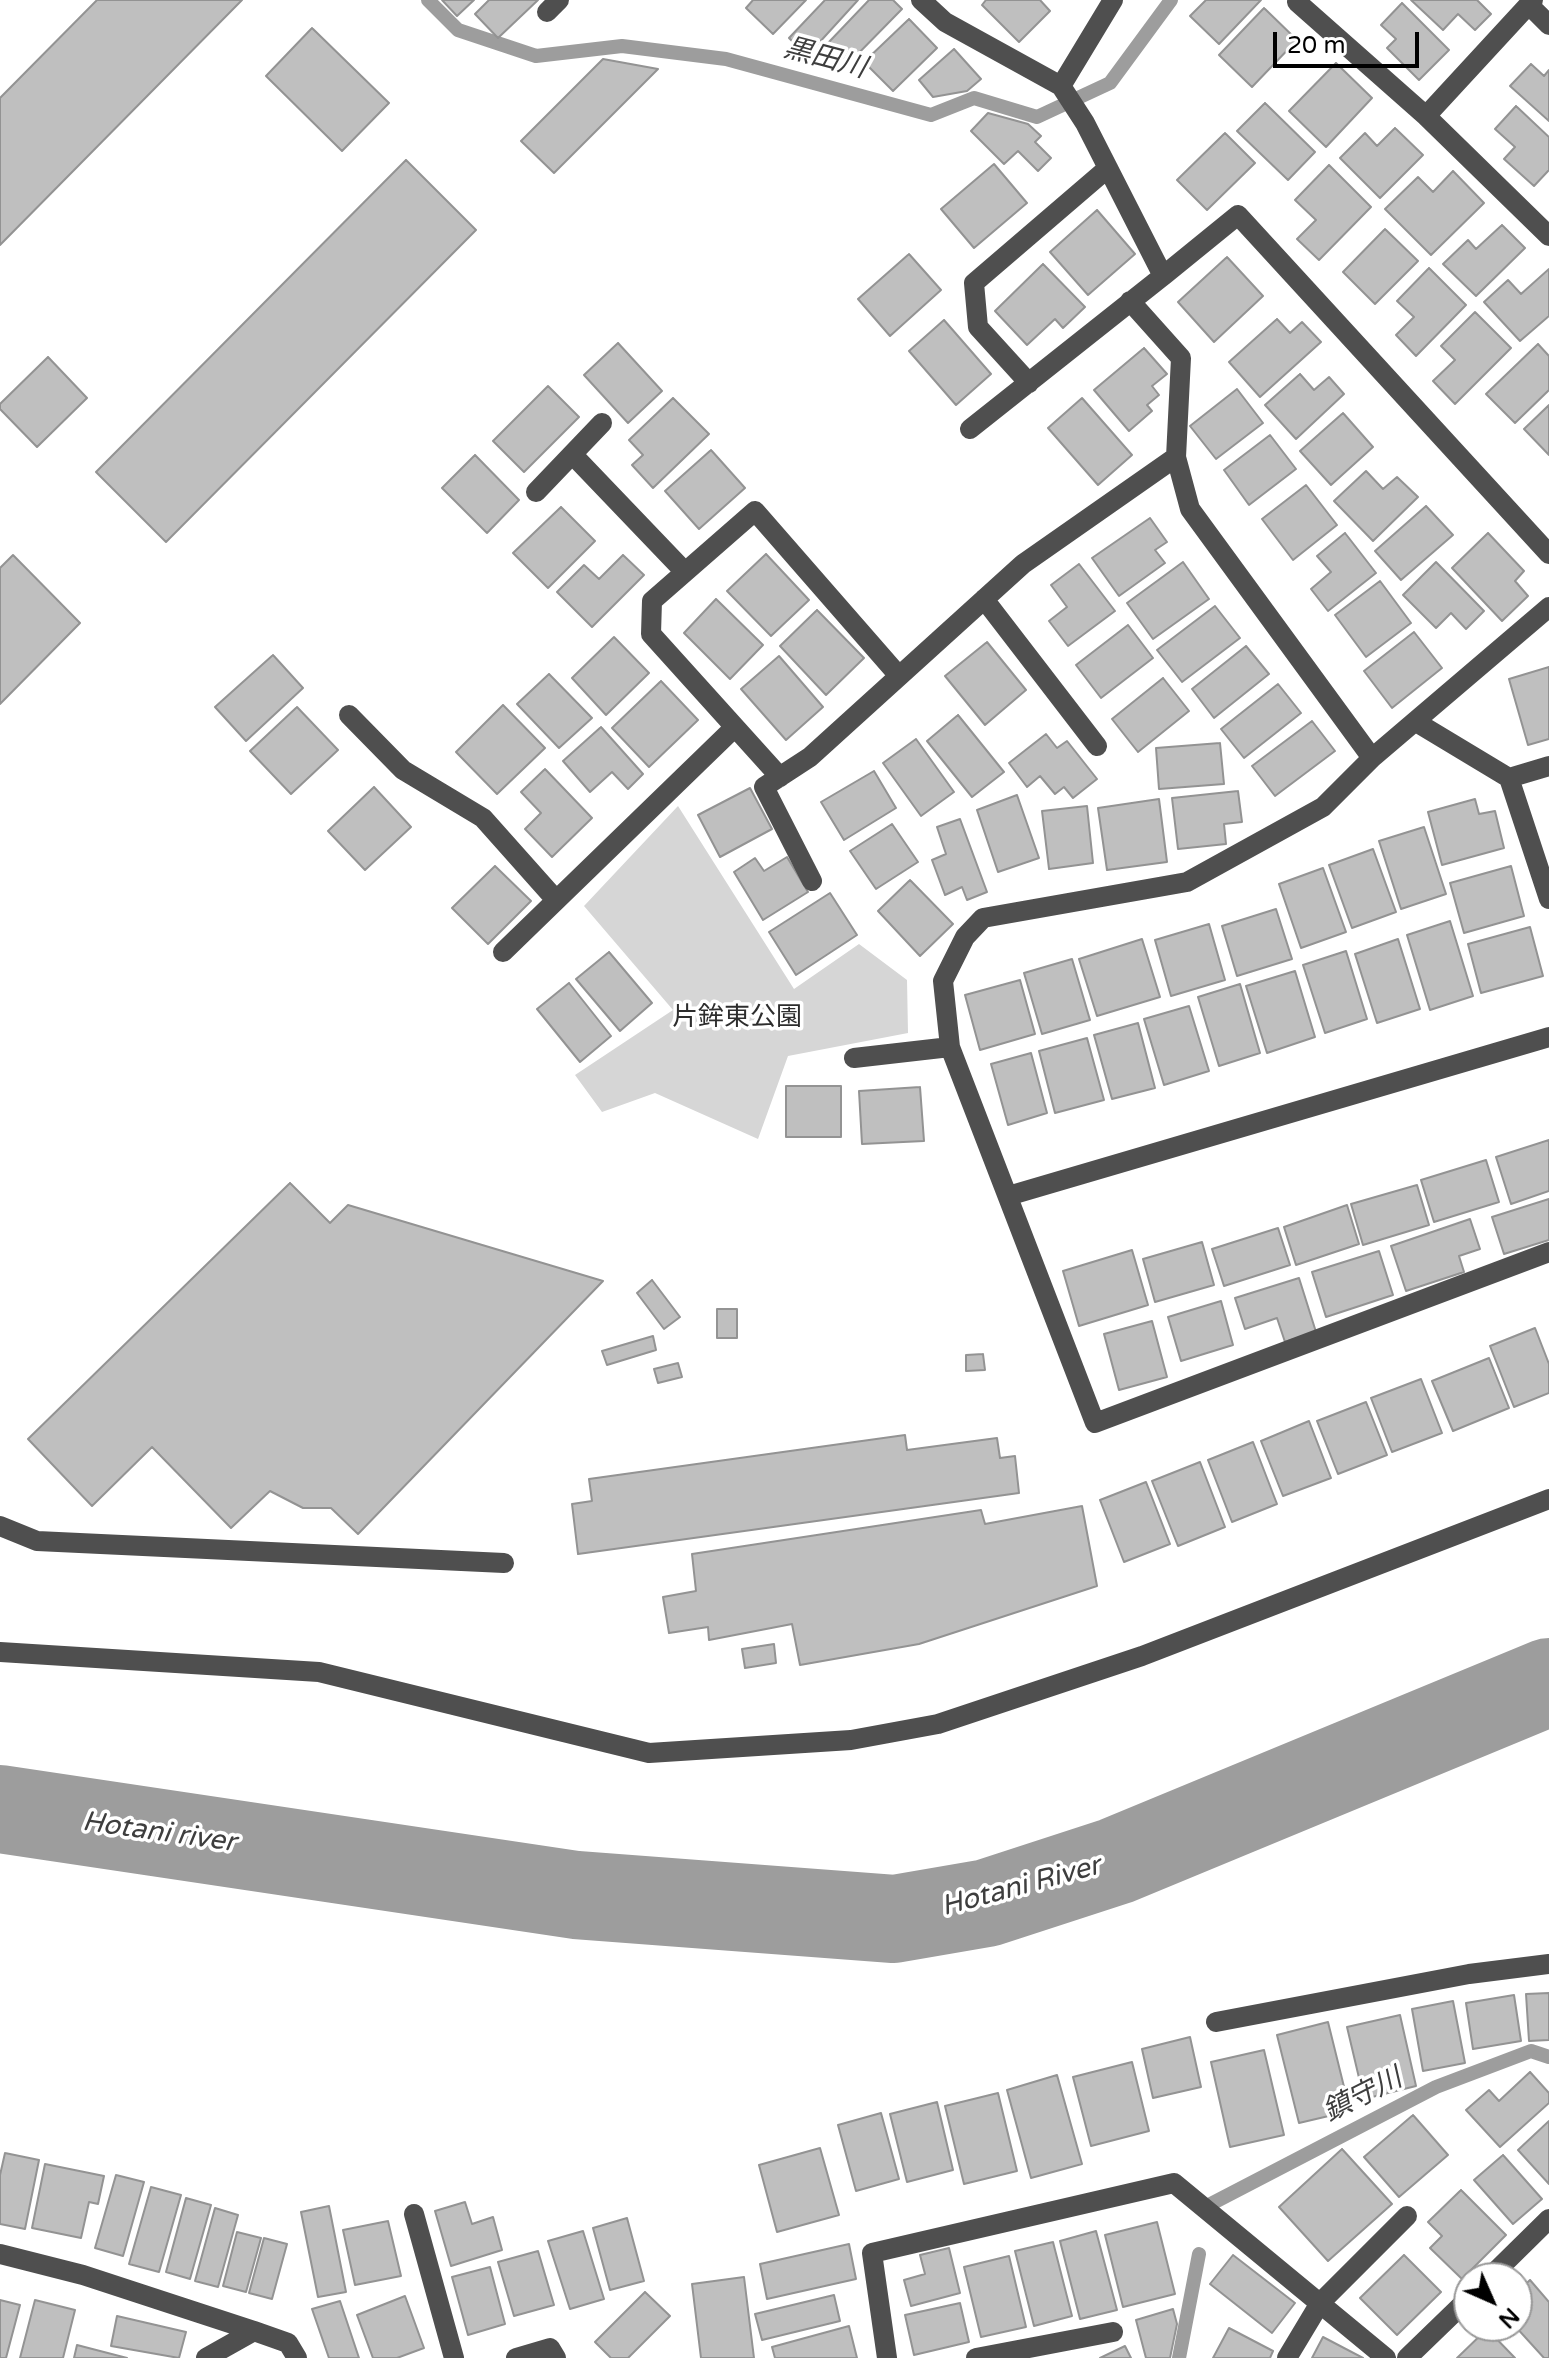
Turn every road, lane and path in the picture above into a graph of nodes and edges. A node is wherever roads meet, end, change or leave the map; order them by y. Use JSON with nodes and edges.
{"nodes":[{"id":1,"x":921,"y":0,"type":"edge"},
{"id":2,"x":1113,"y":0,"type":"edge"},
{"id":3,"x":1297,"y":2,"type":"edge"},
{"id":4,"x":1531,"y":2,"type":"edge"},
{"id":5,"x":1549,"y":25,"type":"edge"},
{"id":6,"x":1062,"y":88,"type":"junction"},
{"id":7,"x":1426,"y":116,"type":"junction"},
{"id":8,"x":1108,"y":168,"type":"junction"},
{"id":9,"x":1549,"y":236,"type":"edge"},
{"id":10,"x":1163,"y":276,"type":"junction"},
{"id":11,"x":1130,"y":301,"type":"junction"},
{"id":12,"x":1029,"y":383,"type":"junction"},
{"id":13,"x":602,"y":423,"type":"dead end"},
{"id":14,"x":970,"y":429,"type":"dead end"},
{"id":15,"x":573,"y":455,"type":"junction"},
{"id":16,"x":1176,"y":457,"type":"junction"},
{"id":17,"x":536,"y":492,"type":"dead end"},
{"id":18,"x":1549,"y":554,"type":"edge"},
{"id":19,"x":685,"y":572,"type":"junction"},
{"id":20,"x":984,"y":599,"type":"junction"},
{"id":21,"x":1549,"y":607,"type":"edge"},
{"id":22,"x":899,"y":676,"type":"junction"},
{"id":23,"x":349,"y":715,"type":"dead end"},
{"id":24,"x":1416,"y":722,"type":"junction"},
{"id":25,"x":735,"y":727,"type":"junction"},
{"id":26,"x":1097,"y":746,"type":"dead end"},
{"id":27,"x":1372,"y":758,"type":"junction"},
{"id":28,"x":1549,"y":766,"type":"edge"},
{"id":29,"x":780,"y":777,"type":"junction"},
{"id":30,"x":1509,"y":778,"type":"junction"},
{"id":31,"x":812,"y":881,"type":"dead end"},
{"id":32,"x":1549,"y":899,"type":"edge"},
{"id":33,"x":556,"y":900,"type":"junction"},
{"id":34,"x":503,"y":952,"type":"dead end"},
{"id":35,"x":1549,"y":1037,"type":"edge"},
{"id":36,"x":950,"y":1047,"type":"junction"},
{"id":37,"x":854,"y":1058,"type":"dead end"},
{"id":38,"x":1008,"y":1196,"type":"junction"},
{"id":39,"x":1549,"y":1252,"type":"edge"},
{"id":40,"x":1549,"y":1499,"type":"edge"},
{"id":41,"x":0,"y":1526,"type":"edge"},
{"id":42,"x":504,"y":1563,"type":"dead end"},
{"id":43,"x":0,"y":1652,"type":"edge"},
{"id":44,"x":1549,"y":1964,"type":"edge"},
{"id":45,"x":1216,"y":2022,"type":"dead end"},
{"id":46,"x":414,"y":2214,"type":"dead end"},
{"id":47,"x":1407,"y":2216,"type":"dead end"},
{"id":48,"x":1549,"y":2219,"type":"edge"},
{"id":49,"x":0,"y":2254,"type":"edge"},
{"id":50,"x":1505,"y":2262,"type":"edge"},
{"id":51,"x":1320,"y":2303,"type":"junction"},
{"id":52,"x":1453,"y":2313,"type":"edge"},
{"id":53,"x":254,"y":2331,"type":"junction"},
{"id":54,"x":1113,"y":2332,"type":"dead end"},
{"id":55,"x":206,"y":2358,"type":"edge"},
{"id":56,"x":297,"y":2358,"type":"edge"},
{"id":57,"x":454,"y":2358,"type":"edge"},
{"id":58,"x":516,"y":2358,"type":"edge"},
{"id":59,"x":556,"y":2358,"type":"edge"},
{"id":60,"x":887,"y":2358,"type":"edge"},
{"id":61,"x":976,"y":2358,"type":"edge"},
{"id":62,"x":1287,"y":2358,"type":"edge"},
{"id":63,"x":1386,"y":2358,"type":"edge"},
{"id":64,"x":1407,"y":2358,"type":"edge"}],
"edges":[{"from":1,"to":6,"type":"street"},
{"from":2,"to":6,"type":"street"},
{"from":3,"to":7,"type":"street"},
{"from":4,"to":5,"type":"street"},
{"from":4,"to":7,"type":"street"},
{"from":6,"to":8,"type":"street"},
{"from":7,"to":9,"type":"street"},
{"from":8,"to":10,"type":"street"},
{"from":8,"to":12,"type":"street"},
{"from":10,"to":11,"type":"street"},
{"from":10,"to":18,"type":"street"},
{"from":11,"to":12,"type":"street"},
{"from":11,"to":16,"type":"street"},
{"from":12,"to":14,"type":"street"},
{"from":13,"to":15,"type":"street"},
{"from":15,"to":17,"type":"street"},
{"from":15,"to":19,"type":"street"},
{"from":16,"to":20,"type":"street"},
{"from":16,"to":27,"type":"street"},
{"from":19,"to":22,"type":"street"},
{"from":19,"to":25,"type":"street"},
{"from":20,"to":22,"type":"street"},
{"from":20,"to":26,"type":"street"},
{"from":21,"to":24,"type":"street"},
{"from":22,"to":29,"type":"street"},
{"from":23,"to":33,"type":"street"},
{"from":24,"to":27,"type":"street"},
{"from":24,"to":30,"type":"street"},
{"from":25,"to":29,"type":"street"},
{"from":25,"to":33,"type":"street"},
{"from":27,"to":36,"type":"street"},
{"from":28,"to":30,"type":"street"},
{"from":29,"to":31,"type":"street"},
{"from":30,"to":32,"type":"street"},
{"from":33,"to":34,"type":"street"},
{"from":35,"to":38,"type":"street"},
{"from":36,"to":37,"type":"street"},
{"from":36,"to":38,"type":"street"},
{"from":38,"to":39,"type":"street"},
{"from":40,"to":43,"type":"street"},
{"from":41,"to":42,"type":"street"},
{"from":44,"to":45,"type":"street"},
{"from":46,"to":57,"type":"street"},
{"from":47,"to":51,"type":"street"},
{"from":48,"to":50,"type":"street"},
{"from":49,"to":53,"type":"street"},
{"from":51,"to":60,"type":"street"},
{"from":51,"to":62,"type":"street"},
{"from":51,"to":63,"type":"street"},
{"from":52,"to":64,"type":"street"},
{"from":53,"to":55,"type":"street"},
{"from":53,"to":56,"type":"street"},
{"from":54,"to":61,"type":"street"},
{"from":58,"to":59,"type":"street"}]}
